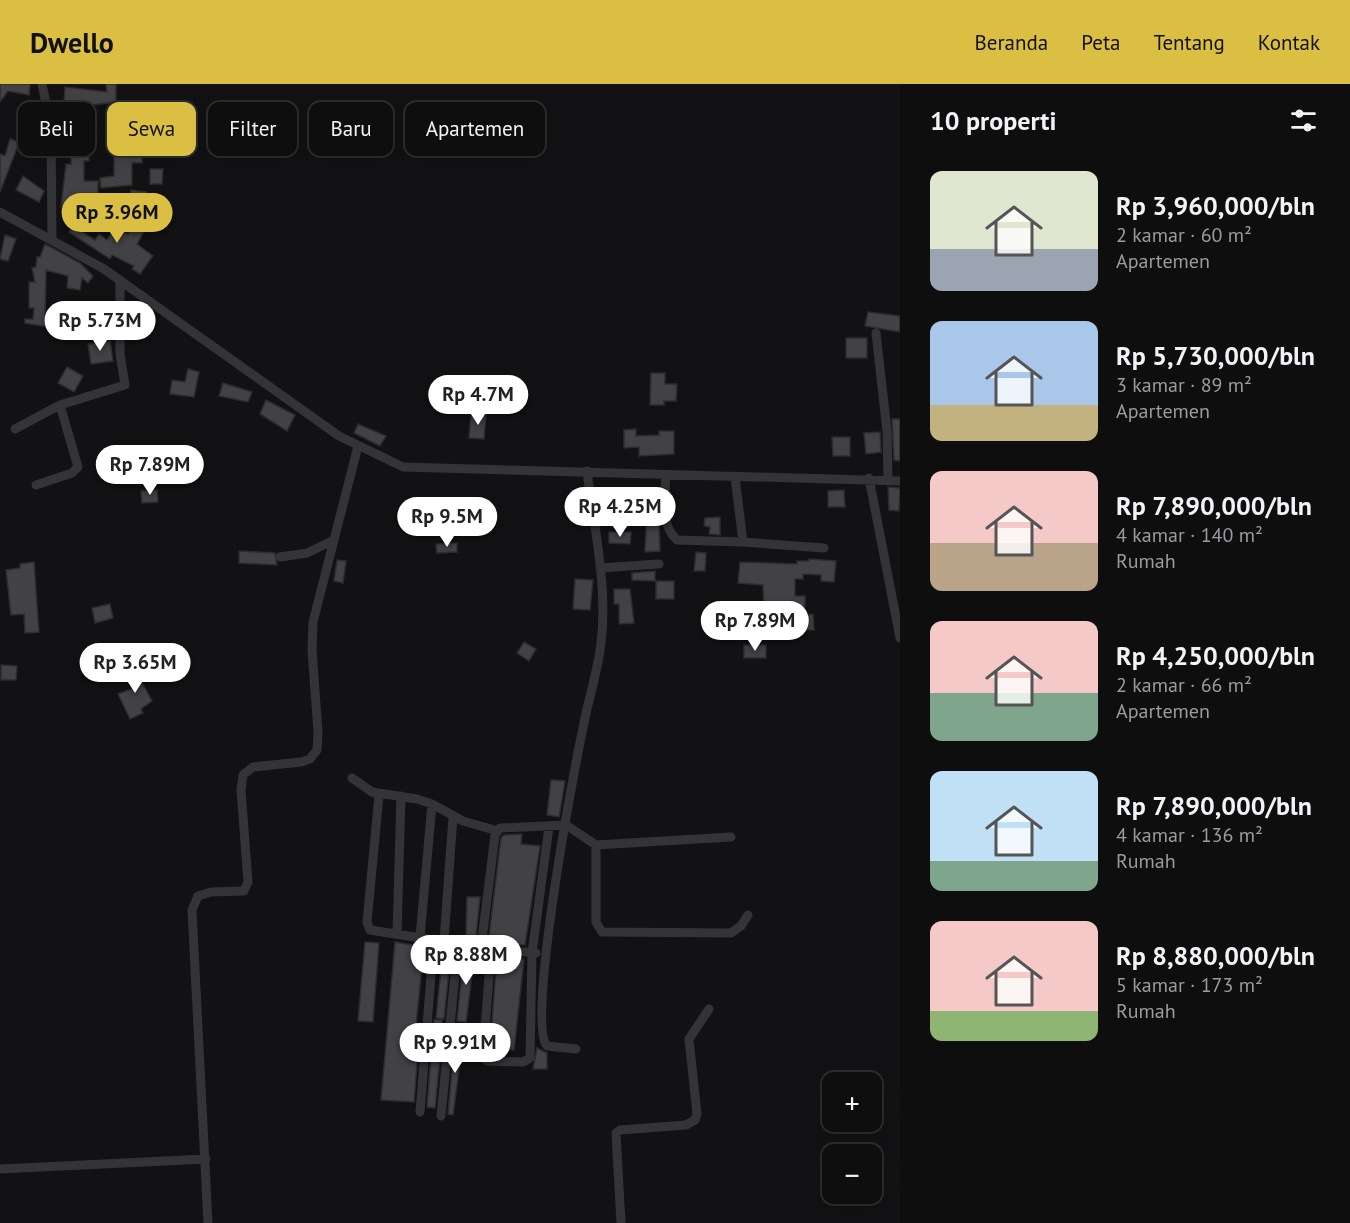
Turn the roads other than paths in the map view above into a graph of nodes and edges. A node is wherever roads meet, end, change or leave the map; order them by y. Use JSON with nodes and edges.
{"nodes":[{"id":1,"x":42,"y":84,"type":"edge"},
{"id":2,"x":0,"y":212,"type":"edge"},
{"id":3,"x":52,"y":240,"type":"junction"},
{"id":4,"x":120,"y":280,"type":"junction"},
{"id":5,"x":876,"y":333,"type":"dead end"},
{"id":6,"x":60,"y":405,"type":"junction"},
{"id":7,"x":15,"y":429,"type":"dead end"},
{"id":8,"x":358,"y":446,"type":"junction"},
{"id":9,"x":587,"y":471,"type":"junction"},
{"id":10,"x":666,"y":475,"type":"junction"},
{"id":11,"x":735,"y":477,"type":"junction"},
{"id":12,"x":869,"y":478,"type":"junction"},
{"id":13,"x":888,"y":480,"type":"junction"},
{"id":14,"x":900,"y":481,"type":"edge"},
{"id":15,"x":36,"y":485,"type":"dead end"},
{"id":16,"x":334,"y":540,"type":"junction"},
{"id":17,"x":743,"y":542,"type":"junction"},
{"id":18,"x":824,"y":548,"type":"dead end"},
{"id":19,"x":280,"y":557,"type":"dead end"},
{"id":20,"x":659,"y":564,"type":"dead end"},
{"id":21,"x":600,"y":568,"type":"junction"},
{"id":22,"x":900,"y":638,"type":"edge"},
{"id":23,"x":352,"y":778,"type":"dead end"},
{"id":24,"x":379,"y":795,"type":"junction"},
{"id":25,"x":401,"y":796,"type":"junction"},
{"id":26,"x":432,"y":804,"type":"junction"},
{"id":27,"x":453,"y":817,"type":"junction"},
{"id":28,"x":566,"y":825,"type":"junction"},
{"id":29,"x":549,"y":827,"type":"junction"},
{"id":30,"x":498,"y":831,"type":"junction"},
{"id":31,"x":731,"y":837,"type":"dead end"},
{"id":32,"x":596,"y":845,"type":"junction"},
{"id":33,"x":748,"y":915,"type":"dead end"},
{"id":34,"x":397,"y":934,"type":"junction"},
{"id":35,"x":420,"y":937,"type":"junction"},
{"id":36,"x":439,"y":940,"type":"junction"},
{"id":37,"x":458,"y":944,"type":"junction"},
{"id":38,"x":481,"y":948,"type":"junction"},
{"id":39,"x":491,"y":949,"type":"junction"},
{"id":40,"x":532,"y":953,"type":"junction"},
{"id":41,"x":544,"y":954,"type":"junction"},
{"id":42,"x":709,"y":1009,"type":"dead end"},
{"id":43,"x":576,"y":1049,"type":"dead end"},
{"id":44,"x":420,"y":1112,"type":"dead end"},
{"id":45,"x":441,"y":1116,"type":"dead end"},
{"id":46,"x":206,"y":1159,"type":"junction"},
{"id":47,"x":0,"y":1168,"type":"edge"},
{"id":48,"x":208,"y":1223,"type":"edge"},
{"id":49,"x":621,"y":1223,"type":"edge"}],
"edges":[{"from":1,"to":3,"type":"street"},
{"from":2,"to":3,"type":"street"},
{"from":3,"to":4,"type":"street"},
{"from":4,"to":6,"type":"street"},
{"from":4,"to":8,"type":"street"},
{"from":5,"to":13,"type":"street"},
{"from":6,"to":7,"type":"street"},
{"from":6,"to":15,"type":"street"},
{"from":8,"to":9,"type":"street"},
{"from":8,"to":16,"type":"street"},
{"from":9,"to":10,"type":"street"},
{"from":9,"to":21,"type":"street"},
{"from":10,"to":11,"type":"street"},
{"from":10,"to":17,"type":"street"},
{"from":11,"to":12,"type":"street"},
{"from":11,"to":17,"type":"street"},
{"from":12,"to":13,"type":"street"},
{"from":12,"to":22,"type":"street"},
{"from":13,"to":14,"type":"street"},
{"from":16,"to":19,"type":"street"},
{"from":16,"to":46,"type":"street"},
{"from":17,"to":18,"type":"street"},
{"from":20,"to":21,"type":"street"},
{"from":21,"to":28,"type":"street"},
{"from":23,"to":24,"type":"street"},
{"from":24,"to":25,"type":"street"},
{"from":24,"to":34,"type":"street"},
{"from":25,"to":26,"type":"street"},
{"from":25,"to":34,"type":"street"},
{"from":26,"to":27,"type":"street"},
{"from":26,"to":35,"type":"street"},
{"from":27,"to":30,"type":"street"},
{"from":27,"to":36,"type":"street"},
{"from":28,"to":29,"type":"street"},
{"from":28,"to":32,"type":"street"},
{"from":28,"to":41,"type":"street"},
{"from":29,"to":30,"type":"street"},
{"from":29,"to":40,"type":"street"},
{"from":30,"to":38,"type":"street"},
{"from":31,"to":32,"type":"street"},
{"from":32,"to":33,"type":"street"},
{"from":34,"to":35,"type":"street"},
{"from":35,"to":36,"type":"street"},
{"from":36,"to":37,"type":"street"},
{"from":36,"to":44,"type":"street"},
{"from":37,"to":38,"type":"street"},
{"from":37,"to":45,"type":"street"},
{"from":38,"to":39,"type":"street"},
{"from":39,"to":40,"type":"street"},
{"from":39,"to":40,"type":"street"},
{"from":40,"to":41,"type":"street"},
{"from":41,"to":43,"type":"street"},
{"from":42,"to":49,"type":"street"},
{"from":46,"to":47,"type":"street"},
{"from":46,"to":48,"type":"street"}]}
